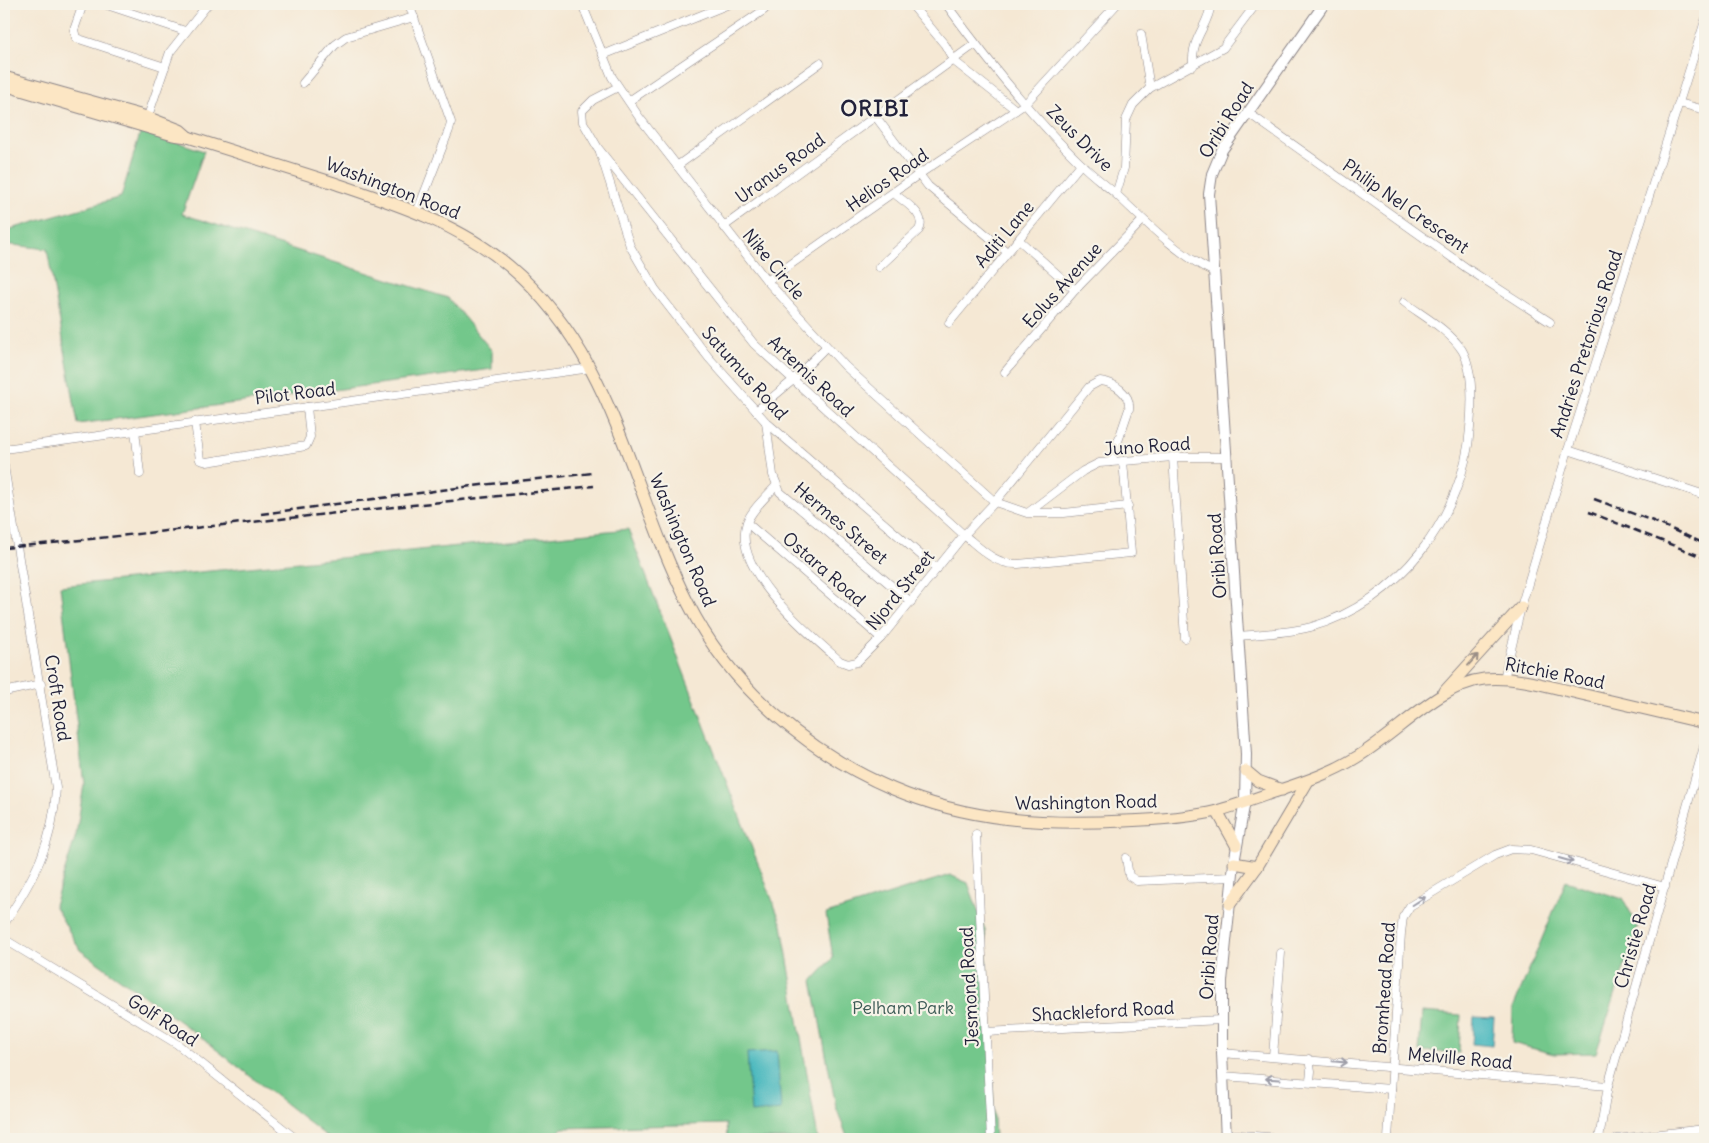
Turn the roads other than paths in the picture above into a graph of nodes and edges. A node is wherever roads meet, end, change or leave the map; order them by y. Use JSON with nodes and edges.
{"nodes":[{"id":1,"x":83,"y":4,"type":"edge"},
{"id":2,"x":104,"y":4,"type":"edge"},
{"id":3,"x":208,"y":4,"type":"edge"},
{"id":4,"x":409,"y":4,"type":"edge"},
{"id":5,"x":582,"y":4,"type":"edge"},
{"id":6,"x":729,"y":4,"type":"edge"},
{"id":7,"x":769,"y":4,"type":"edge"},
{"id":8,"x":911,"y":4,"type":"edge"},
{"id":9,"x":946,"y":4,"type":"edge"},
{"id":10,"x":1117,"y":4,"type":"edge"},
{"id":11,"x":1211,"y":4,"type":"edge"},
{"id":12,"x":1256,"y":4,"type":"edge"},
{"id":13,"x":1324,"y":4,"type":"edge"},
{"id":14,"x":414,"y":17,"type":"junction"},
{"id":15,"x":1705,"y":21,"type":"edge"},
{"id":16,"x":185,"y":31,"type":"junction"},
{"id":17,"x":1141,"y":34,"type":"dead end"},
{"id":18,"x":975,"y":44,"type":"junction"},
{"id":19,"x":602,"y":55,"type":"junction"},
{"id":20,"x":954,"y":61,"type":"junction"},
{"id":21,"x":820,"y":63,"type":"dead end"},
{"id":22,"x":1193,"y":66,"type":"junction"},
{"id":23,"x":165,"y":67,"type":"junction"},
{"id":24,"x":303,"y":83,"type":"dead end"},
{"id":25,"x":6,"y":84,"type":"edge"},
{"id":26,"x":618,"y":87,"type":"junction"},
{"id":27,"x":1150,"y":88,"type":"junction"},
{"id":28,"x":629,"y":102,"type":"junction"},
{"id":29,"x":1679,"y":103,"type":"junction"},
{"id":30,"x":1025,"y":104,"type":"junction"},
{"id":31,"x":1016,"y":110,"type":"junction"},
{"id":32,"x":1705,"y":110,"type":"edge"},
{"id":33,"x":1247,"y":112,"type":"junction"},
{"id":34,"x":876,"y":117,"type":"junction"},
{"id":35,"x":146,"y":121,"type":"junction"},
{"id":36,"x":598,"y":148,"type":"junction"},
{"id":37,"x":1081,"y":164,"type":"junction"},
{"id":38,"x":677,"y":166,"type":"junction"},
{"id":39,"x":918,"y":175,"type":"junction"},
{"id":40,"x":895,"y":194,"type":"junction"},
{"id":41,"x":1116,"y":194,"type":"junction"},
{"id":42,"x":417,"y":212,"type":"junction"},
{"id":43,"x":1143,"y":220,"type":"junction"},
{"id":44,"x":723,"y":227,"type":"junction"},
{"id":45,"x":1019,"y":240,"type":"junction"},
{"id":46,"x":1007,"y":252,"type":"junction"},
{"id":47,"x":879,"y":267,"type":"dead end"},
{"id":48,"x":1214,"y":272,"type":"junction"},
{"id":49,"x":767,"y":281,"type":"junction"},
{"id":50,"x":1075,"y":290,"type":"junction"},
{"id":51,"x":1404,"y":302,"type":"dead end"},
{"id":52,"x":1550,"y":322,"type":"dead end"},
{"id":53,"x":949,"y":323,"type":"dead end"},
{"id":54,"x":826,"y":347,"type":"junction"},
{"id":55,"x":591,"y":368,"type":"junction"},
{"id":56,"x":1005,"y":372,"type":"dead end"},
{"id":57,"x":792,"y":381,"type":"junction"},
{"id":58,"x":307,"y":407,"type":"junction"},
{"id":59,"x":756,"y":410,"type":"junction"},
{"id":60,"x":195,"y":422,"type":"junction"},
{"id":61,"x":766,"y":422,"type":"junction"},
{"id":62,"x":135,"y":430,"type":"junction"},
{"id":63,"x":4,"y":449,"type":"edge"},
{"id":64,"x":1568,"y":450,"type":"junction"},
{"id":65,"x":1173,"y":457,"type":"junction"},
{"id":66,"x":1226,"y":457,"type":"junction"},
{"id":67,"x":1123,"y":461,"type":"junction"},
{"id":68,"x":1110,"y":462,"type":"junction"},
{"id":69,"x":4,"y":466,"type":"edge"},
{"id":70,"x":140,"y":474,"type":"dead end"},
{"id":71,"x":776,"y":486,"type":"junction"},
{"id":72,"x":1705,"y":495,"type":"edge"},
{"id":73,"x":995,"y":502,"type":"junction"},
{"id":74,"x":1128,"y":506,"type":"junction"},
{"id":75,"x":1027,"y":513,"type":"junction"},
{"id":76,"x":747,"y":523,"type":"junction"},
{"id":77,"x":964,"y":535,"type":"junction"},
{"id":78,"x":937,"y":569,"type":"junction"},
{"id":79,"x":910,"y":602,"type":"junction"},
{"id":80,"x":1521,"y":607,"type":"junction"},
{"id":81,"x":1239,"y":636,"type":"junction"},
{"id":82,"x":881,"y":638,"type":"junction"},
{"id":83,"x":1185,"y":638,"type":"dead end"},
{"id":84,"x":1504,"y":679,"type":"junction"},
{"id":85,"x":40,"y":684,"type":"junction"},
{"id":86,"x":4,"y":692,"type":"edge"},
{"id":87,"x":1440,"y":696,"type":"junction"},
{"id":88,"x":1705,"y":723,"type":"edge"},
{"id":89,"x":1705,"y":743,"type":"edge"},
{"id":90,"x":1334,"y":770,"type":"joint"},
{"id":91,"x":1246,"y":771,"type":"junction"},
{"id":92,"x":1308,"y":781,"type":"junction"},
{"id":93,"x":1282,"y":790,"type":"junction"},
{"id":94,"x":1245,"y":802,"type":"junction"},
{"id":95,"x":1217,"y":810,"type":"junction"},
{"id":96,"x":976,"y":834,"type":"dead end"},
{"id":97,"x":1236,"y":845,"type":"junction"},
{"id":98,"x":1126,"y":858,"type":"dead end"},
{"id":99,"x":1234,"y":863,"type":"junction"},
{"id":100,"x":1257,"y":867,"type":"junction"},
{"id":101,"x":1232,"y":877,"type":"junction"},
{"id":102,"x":1665,"y":887,"type":"junction"},
{"id":103,"x":1230,"y":904,"type":"junction"},
{"id":104,"x":4,"y":924,"type":"edge"},
{"id":105,"x":4,"y":940,"type":"edge"},
{"id":106,"x":1282,"y":953,"type":"dead end"},
{"id":107,"x":1221,"y":1020,"type":"junction"},
{"id":108,"x":986,"y":1032,"type":"junction"},
{"id":109,"x":1222,"y":1053,"type":"junction"},
{"id":110,"x":1273,"y":1056,"type":"junction"},
{"id":111,"x":1309,"y":1059,"type":"junction"},
{"id":112,"x":1393,"y":1067,"type":"junction"},
{"id":113,"x":1223,"y":1076,"type":"junction"},
{"id":114,"x":1310,"y":1081,"type":"junction"},
{"id":115,"x":1608,"y":1086,"type":"junction"},
{"id":116,"x":1391,"y":1089,"type":"junction"},
{"id":117,"x":1705,"y":1129,"type":"edge"},
{"id":118,"x":1226,"y":1137,"type":"edge"},
{"id":119,"x":296,"y":1139,"type":"edge"},
{"id":120,"x":991,"y":1139,"type":"edge"},
{"id":121,"x":1293,"y":1139,"type":"edge"},
{"id":122,"x":1388,"y":1139,"type":"edge"},
{"id":123,"x":1599,"y":1139,"type":"edge"},
{"id":124,"x":1617,"y":1139,"type":"edge"}],
"edges":[{"from":1,"to":23,"type":"street"},
{"from":2,"to":16,"type":"street"},
{"from":3,"to":16,"type":"street"},
{"from":4,"to":14,"type":"street"},
{"from":5,"to":19,"type":"street","name":"Nike Circle"},
{"from":6,"to":19,"type":"street"},
{"from":7,"to":28,"type":"street"},
{"from":8,"to":20,"type":"street"},
{"from":9,"to":18,"type":"street","name":"Zeus Drive"},
{"from":10,"to":30,"type":"street","name":"Helios Road"},
{"from":11,"to":22,"type":"street"},
{"from":12,"to":22,"type":"street"},
{"from":13,"to":33,"type":"street","name":"Oribi Road"},
{"from":14,"to":24,"type":"street"},
{"from":14,"to":42,"type":"street"},
{"from":15,"to":29,"type":"street","name":"Andries Pretorious Road"},
{"from":16,"to":23,"type":"street"},
{"from":17,"to":27,"type":"street"},
{"from":18,"to":20,"type":"street","name":"Uranus Road"},
{"from":18,"to":30,"type":"street","name":"Zeus Drive"},
{"from":19,"to":26,"type":"street","name":"Nike Circle"},
{"from":20,"to":31,"type":"street"},
{"from":20,"to":34,"type":"street","name":"Uranus Road"},
{"from":21,"to":38,"type":"street"},
{"from":22,"to":27,"type":"street"},
{"from":23,"to":35,"type":"street"},
{"from":25,"to":35,"type":"main road","name":"Washington Road"},
{"from":26,"to":28,"type":"street","name":"Nike Circle"},
{"from":26,"to":36,"type":"street","name":"Artemis Road"},
{"from":27,"to":41,"type":"street"},
{"from":28,"to":38,"type":"street","name":"Nike Circle"},
{"from":29,"to":32,"type":"street"},
{"from":29,"to":64,"type":"street","name":"Andries Pretorious Road"},
{"from":30,"to":31,"type":"street","name":"Helios Road"},
{"from":30,"to":37,"type":"street","name":"Zeus Drive"},
{"from":31,"to":39,"type":"street","name":"Helios Road"},
{"from":33,"to":48,"type":"street","name":"Oribi Road"},
{"from":33,"to":52,"type":"street","name":"Philip Nel Crescent"},
{"from":34,"to":39,"type":"street"},
{"from":34,"to":44,"type":"street","name":"Uranus Road"},
{"from":35,"to":42,"type":"main road","name":"Washington Road"},
{"from":36,"to":57,"type":"street","name":"Artemis Road"},
{"from":36,"to":59,"type":"street","name":"Satumus Road"},
{"from":37,"to":41,"type":"street","name":"Zeus Drive"},
{"from":37,"to":45,"type":"street","name":"Aditi Lane"},
{"from":38,"to":44,"type":"street","name":"Nike Circle"},
{"from":39,"to":40,"type":"street","name":"Helios Road"},
{"from":39,"to":46,"type":"street"},
{"from":40,"to":47,"type":"street"},
{"from":40,"to":49,"type":"street","name":"Helios Road"},
{"from":41,"to":43,"type":"street","name":"Zeus Drive"},
{"from":42,"to":55,"type":"main road","name":"Washington Road"},
{"from":43,"to":48,"type":"street","name":"Zeus Drive"},
{"from":43,"to":50,"type":"street","name":"Eolus Avenue"},
{"from":44,"to":49,"type":"street","name":"Nike Circle"},
{"from":45,"to":46,"type":"street","name":"Aditi Lane"},
{"from":45,"to":50,"type":"street"},
{"from":46,"to":53,"type":"street","name":"Aditi Lane"},
{"from":48,"to":66,"type":"street","name":"Oribi Road"},
{"from":49,"to":54,"type":"street","name":"Nike Circle"},
{"from":50,"to":56,"type":"street","name":"Eolus Avenue"},
{"from":51,"to":81,"type":"street"},
{"from":54,"to":57,"type":"street"},
{"from":54,"to":73,"type":"street","name":"Nike Circle"},
{"from":55,"to":58,"type":"street","name":"Pilot Road"},
{"from":55,"to":95,"type":"main road","name":"Washington Road"},
{"from":57,"to":59,"type":"street"},
{"from":57,"to":77,"type":"street","name":"Artemis Road"},
{"from":58,"to":60,"type":"street","name":"Pilot Road"},
{"from":58,"to":60,"type":"street"},
{"from":59,"to":61,"type":"street","name":"Satumus Road"},
{"from":60,"to":62,"type":"street","name":"Pilot Road"},
{"from":61,"to":71,"type":"street"},
{"from":61,"to":78,"type":"street","name":"Satumus Road"},
{"from":62,"to":63,"type":"street","name":"Pilot Road"},
{"from":62,"to":70,"type":"street"},
{"from":64,"to":72,"type":"street"},
{"from":64,"to":80,"type":"street","name":"Andries Pretorious Road"},
{"from":65,"to":66,"type":"street","name":"Juno Road"},
{"from":65,"to":67,"type":"street","name":"Juno Road"},
{"from":65,"to":83,"type":"street"},
{"from":66,"to":81,"type":"street","name":"Oribi Road"},
{"from":67,"to":68,"type":"street","name":"Juno Road"},
{"from":67,"to":74,"type":"street"},
{"from":68,"to":73,"type":"street","name":"Njord Street"},
{"from":68,"to":75,"type":"street","name":"Juno Road"},
{"from":69,"to":85,"type":"street","name":"Croft Road"},
{"from":71,"to":76,"type":"street"},
{"from":71,"to":79,"type":"street","name":"Hermes Street"},
{"from":73,"to":75,"type":"street"},
{"from":73,"to":77,"type":"street","name":"Njord Street"},
{"from":74,"to":75,"type":"street"},
{"from":74,"to":77,"type":"street","name":"Artemis Road"},
{"from":76,"to":82,"type":"street","name":"Ostara Road"},
{"from":76,"to":82,"type":"street","name":"Njord Street"},
{"from":77,"to":78,"type":"street","name":"Njord Street"},
{"from":78,"to":79,"type":"street","name":"Njord Street"},
{"from":79,"to":82,"type":"street","name":"Njord Street"},
{"from":80,"to":84,"type":"street","name":"Andries Pretorious Road"},
{"from":87,"to":80,"type":"main road","one_way":true},
{"from":81,"to":91,"type":"street","name":"Oribi Road"},
{"from":84,"to":87,"type":"main road","name":"Ritchie Road"},
{"from":84,"to":88,"type":"main road","name":"Ritchie Road"},
{"from":85,"to":86,"type":"street"},
{"from":85,"to":104,"type":"street","name":"Croft Road"},
{"from":87,"to":90,"type":"main road","name":"Ritchie Road"},
{"from":89,"to":102,"type":"street","name":"Christie Road"},
{"from":90,"to":92,"type":"main road","name":"Washington Road"},
{"from":91,"to":93,"type":"main road"},
{"from":91,"to":94,"type":"street","name":"Oribi Road"},
{"from":92,"to":93,"type":"main road","name":"Washington Road"},
{"from":92,"to":100,"type":"main road"},
{"from":93,"to":94,"type":"main road","name":"Washington Road"},
{"from":94,"to":95,"type":"main road","name":"Washington Road"},
{"from":94,"to":97,"type":"street","name":"Oribi Road"},
{"from":95,"to":97,"type":"main road"},
{"from":96,"to":108,"type":"street","name":"Jesmond Road"},
{"from":97,"to":99,"type":"street","name":"Oribi Road"},
{"from":98,"to":101,"type":"street"},
{"from":99,"to":100,"type":"main road"},
{"from":99,"to":101,"type":"street","name":"Oribi Road"},
{"from":100,"to":103,"type":"main road"},
{"from":101,"to":103,"type":"street","name":"Oribi Road"},
{"from":112,"to":102,"type":"street","name":"Bromhead Road","one_way":true},
{"from":102,"to":115,"type":"street","name":"Christie Road"},
{"from":103,"to":107,"type":"street","name":"Oribi Road"},
{"from":105,"to":119,"type":"street","name":"Golf Road"},
{"from":106,"to":110,"type":"street"},
{"from":107,"to":108,"type":"street","name":"Shackleford Road"},
{"from":107,"to":109,"type":"street","name":"Oribi Road"},
{"from":108,"to":120,"type":"street","name":"Jesmond Road"},
{"from":109,"to":110,"type":"street","name":"Melville Road"},
{"from":109,"to":113,"type":"street","name":"Oribi Road"},
{"from":110,"to":111,"type":"street","name":"Melville Road"},
{"from":111,"to":112,"type":"street","name":"Melville Road","one_way":true},
{"from":111,"to":114,"type":"street"},
{"from":112,"to":115,"type":"street","name":"Melville Road"},
{"from":112,"to":116,"type":"street","name":"Bromhead Road"},
{"from":114,"to":113,"type":"street","one_way":true},
{"from":113,"to":118,"type":"street","name":"Oribi Road"},
{"from":114,"to":116,"type":"street"},
{"from":115,"to":123,"type":"street","name":"Christie Road"},
{"from":116,"to":122,"type":"street","name":"Bromhead Road"},
{"from":117,"to":124,"type":"street"},
{"from":118,"to":121,"type":"street"}]}
